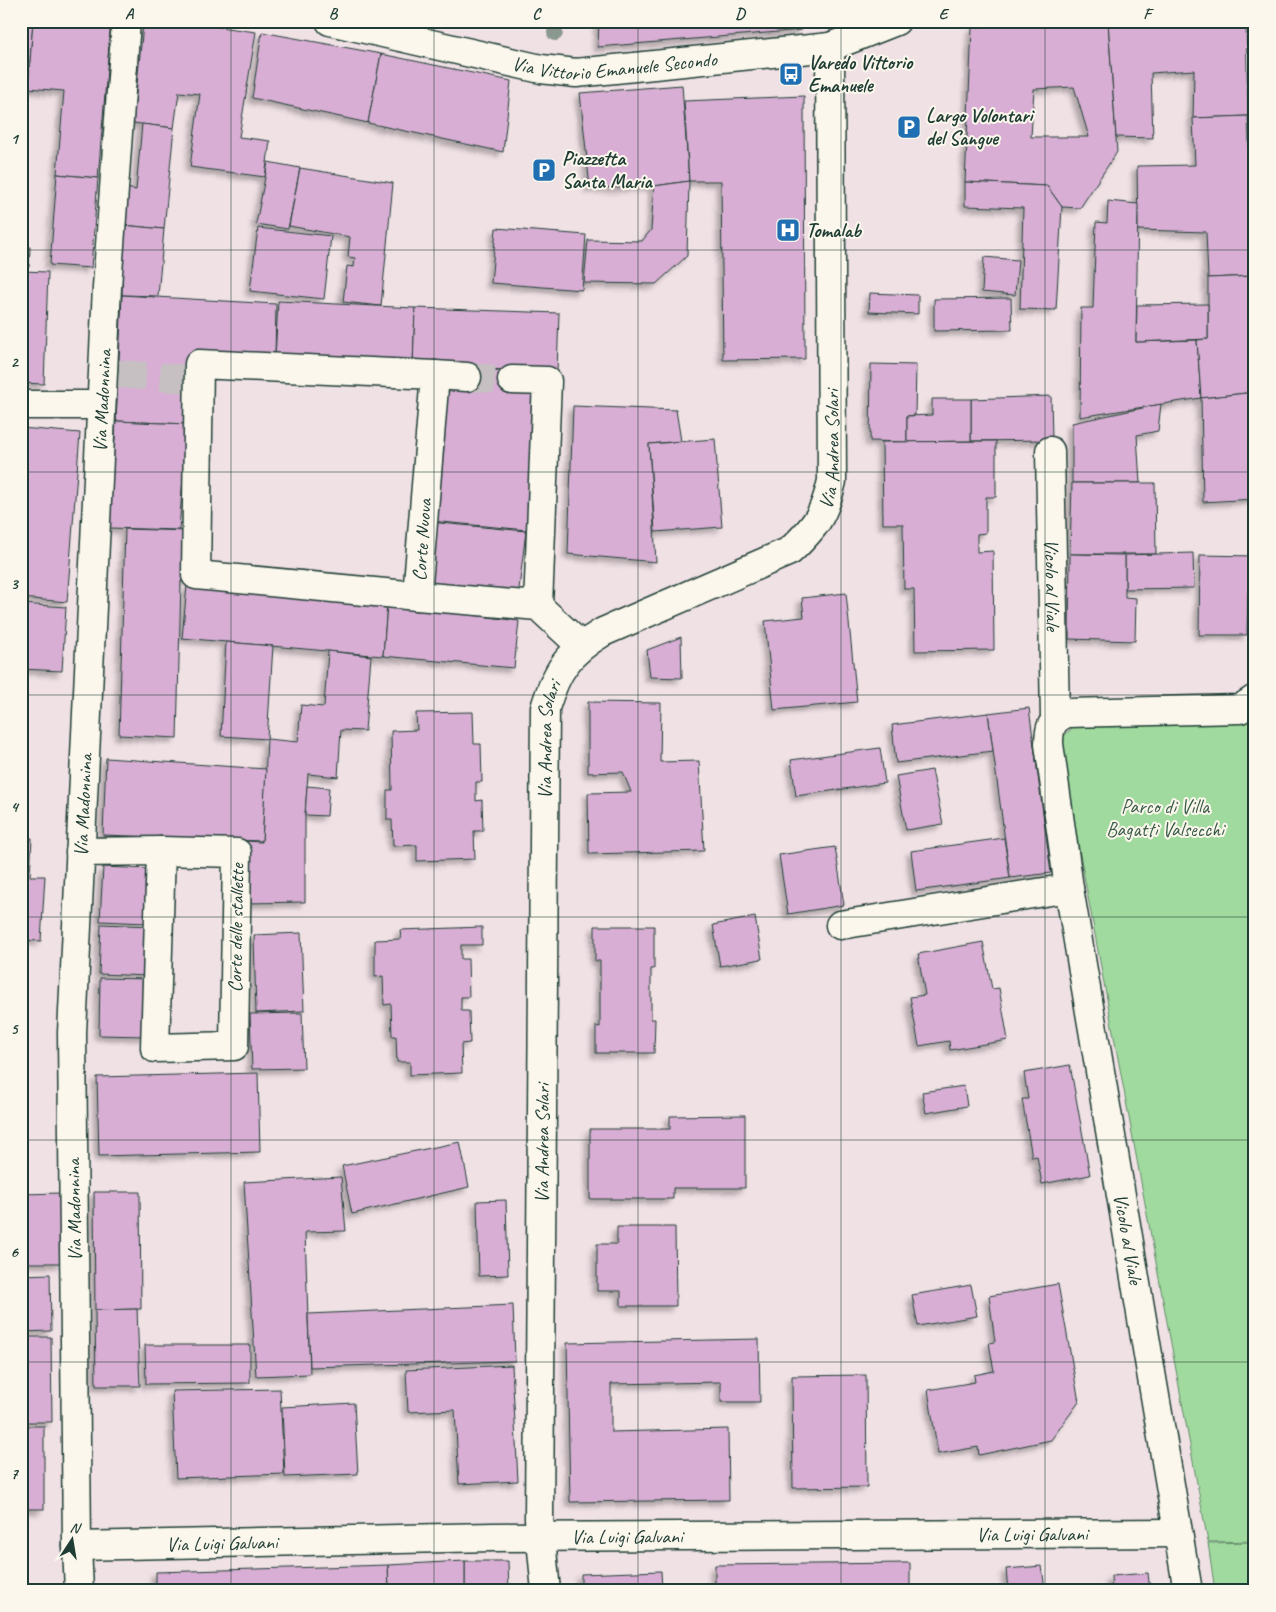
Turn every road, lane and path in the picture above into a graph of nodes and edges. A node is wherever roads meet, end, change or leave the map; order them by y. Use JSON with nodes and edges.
{"nodes":[{"id":1,"x":126,"y":21,"type":"edge"},
{"id":2,"x":330,"y":21,"type":"edge"},
{"id":3,"x":896,"y":21,"type":"edge"},
{"id":4,"x":830,"y":47,"type":"junction"},
{"id":5,"x":434,"y":375,"type":"junction"},
{"id":6,"x":467,"y":377,"type":"tunnel mouth"},
{"id":7,"x":512,"y":380,"type":"tunnel mouth"},
{"id":8,"x":21,"y":405,"type":"edge"},
{"id":9,"x":102,"y":406,"type":"junction"},
{"id":10,"x":1050,"y":451,"type":"dead end"},
{"id":11,"x":417,"y":596,"type":"junction"},
{"id":12,"x":538,"y":606,"type":"junction"},
{"id":13,"x":581,"y":646,"type":"junction"},
{"id":14,"x":1255,"y":700,"type":"edge"},
{"id":15,"x":1055,"y":718,"type":"junction"},
{"id":16,"x":161,"y":851,"type":"junction"},
{"id":17,"x":80,"y":852,"type":"junction"},
{"id":18,"x":1069,"y":888,"type":"junction"},
{"id":19,"x":840,"y":925,"type":"dead end"},
{"id":20,"x":1177,"y":1533,"type":"junction"},
{"id":21,"x":543,"y":1538,"type":"junction"},
{"id":22,"x":77,"y":1546,"type":"junction"},
{"id":23,"x":79,"y":1591,"type":"edge"},
{"id":24,"x":546,"y":1591,"type":"edge"},
{"id":25,"x":1188,"y":1591,"type":"edge"}],
"edges":[{"from":1,"to":9,"type":"street","name":"Via Madonnina"},
{"from":2,"to":4,"type":"street","name":"Via Vittorio Emanuele Secondo"},
{"from":3,"to":4,"type":"street","name":"Via Vittorio Emanuele Secondo"},
{"from":4,"to":13,"type":"street","name":"Via Andrea Solari"},
{"from":5,"to":6,"type":"street"},
{"from":5,"to":11,"type":"street","name":"Corte Nuova"},
{"from":5,"to":11,"type":"street","name":"Corte Nuova"},
{"from":7,"to":12,"type":"street"},
{"from":8,"to":9,"type":"street"},
{"from":9,"to":17,"type":"street","name":"Via Madonnina"},
{"from":10,"to":15,"type":"street","name":"Vicolo al Viale"},
{"from":11,"to":12,"type":"street"},
{"from":12,"to":13,"type":"street"},
{"from":13,"to":21,"type":"street","name":"Via Andrea Solari"},
{"from":14,"to":15,"type":"street"},
{"from":15,"to":18,"type":"street","name":"Vicolo al Viale"},
{"from":16,"to":16,"type":"street","name":"Corte delle stallette"},
{"from":16,"to":17,"type":"street"},
{"from":17,"to":22,"type":"street","name":"Via Madonnina"},
{"from":18,"to":19,"type":"street"},
{"from":18,"to":20,"type":"street","name":"Vicolo al Viale"},
{"from":20,"to":21,"type":"street","name":"Via Luigi Galvani"},
{"from":20,"to":25,"type":"street","name":"Vicolo al Viale"},
{"from":21,"to":22,"type":"street","name":"Via Luigi Galvani"},
{"from":21,"to":24,"type":"street","name":"Via Andrea Solari"},
{"from":22,"to":23,"type":"street","name":"Via Madonnina"}]}
